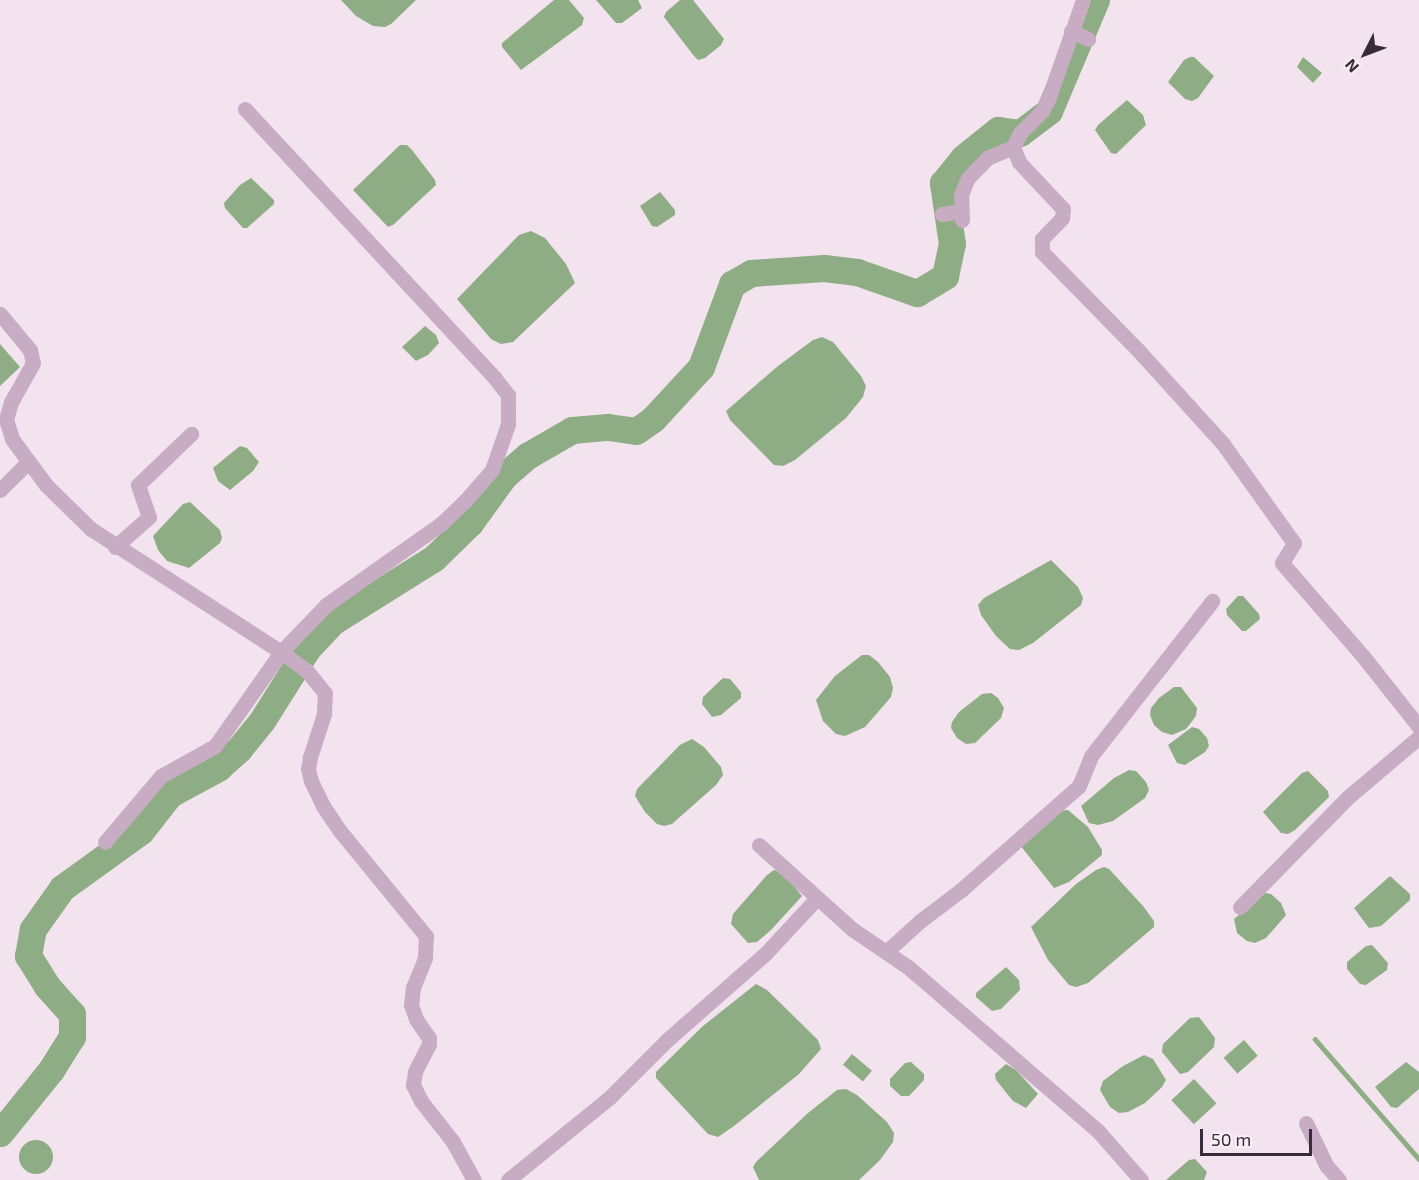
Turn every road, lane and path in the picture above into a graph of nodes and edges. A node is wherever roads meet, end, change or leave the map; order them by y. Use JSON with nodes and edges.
{"nodes":[{"id":1,"x":1083,"y":0,"type":"edge"},
{"id":2,"x":245,"y":109,"type":"dead end"},
{"id":3,"x":1013,"y":147,"type":"junction"},
{"id":4,"x":955,"y":214,"type":"dead end"},
{"id":5,"x":0,"y":314,"type":"edge"},
{"id":6,"x":191,"y":434,"type":"dead end"},
{"id":7,"x":27,"y":463,"type":"junction"},
{"id":8,"x":0,"y":490,"type":"edge"},
{"id":9,"x":115,"y":547,"type":"junction"},
{"id":10,"x":1212,"y":601,"type":"dead end"},
{"id":11,"x":285,"y":655,"type":"junction"},
{"id":12,"x":1419,"y":727,"type":"edge"},
{"id":13,"x":1419,"y":737,"type":"edge"},
{"id":14,"x":105,"y":842,"type":"dead end"},
{"id":15,"x":759,"y":845,"type":"dead end"},
{"id":16,"x":817,"y":898,"type":"junction"},
{"id":17,"x":1240,"y":907,"type":"dead end"},
{"id":18,"x":887,"y":951,"type":"junction"},
{"id":19,"x":1306,"y":1123,"type":"dead end"},
{"id":20,"x":474,"y":1180,"type":"edge"},
{"id":21,"x":508,"y":1180,"type":"edge"},
{"id":22,"x":1141,"y":1180,"type":"edge"},
{"id":23,"x":1339,"y":1180,"type":"edge"}],
"edges":[{"from":1,"to":3,"type":"street"},
{"from":2,"to":11,"type":"street"},
{"from":3,"to":4,"type":"street"},
{"from":3,"to":12,"type":"street"},
{"from":5,"to":7,"type":"street"},
{"from":6,"to":9,"type":"street"},
{"from":7,"to":8,"type":"street"},
{"from":7,"to":9,"type":"street"},
{"from":9,"to":11,"type":"street"},
{"from":10,"to":18,"type":"street"},
{"from":11,"to":14,"type":"street"},
{"from":11,"to":20,"type":"street"},
{"from":13,"to":17,"type":"street"},
{"from":15,"to":16,"type":"street"},
{"from":16,"to":18,"type":"street"},
{"from":16,"to":21,"type":"street"},
{"from":18,"to":22,"type":"street"},
{"from":19,"to":23,"type":"street"}]}
